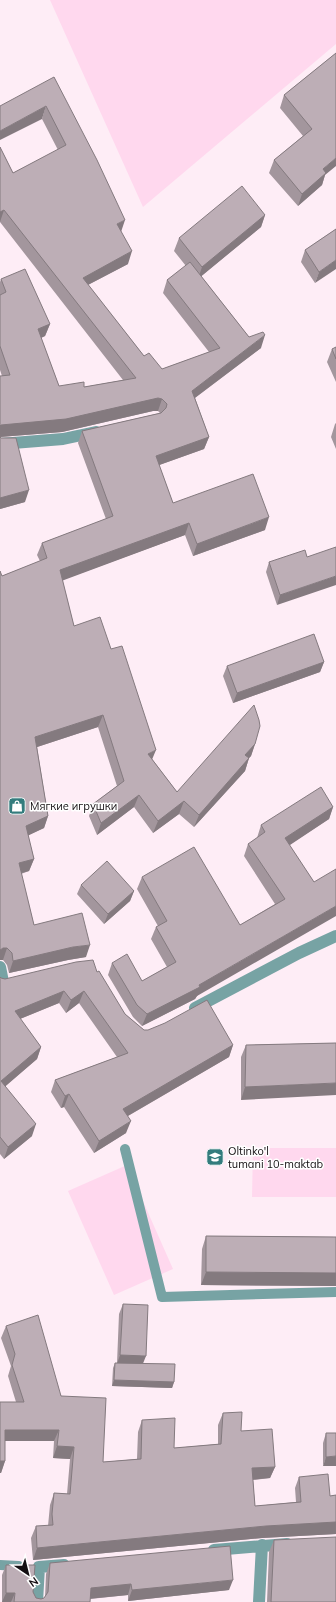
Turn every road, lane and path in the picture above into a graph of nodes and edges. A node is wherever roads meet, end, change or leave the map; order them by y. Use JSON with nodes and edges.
{"nodes":[{"id":1,"x":109,"y":429,"type":"edge"},
{"id":2,"x":0,"y":444,"type":"edge"},
{"id":3,"x":336,"y":936,"type":"edge"},
{"id":4,"x":0,"y":967,"type":"edge"},
{"id":5,"x":18,"y":978,"type":"edge"},
{"id":6,"x":1,"y":983,"type":"edge"},
{"id":7,"x":184,"y":1014,"type":"edge"},
{"id":8,"x":126,"y":1149,"type":"dead end"},
{"id":9,"x":336,"y":1292,"type":"edge"},
{"id":10,"x":299,"y":1543,"type":"edge"},
{"id":11,"x":262,"y":1545,"type":"junction"},
{"id":12,"x":201,"y":1551,"type":"edge"},
{"id":13,"x":77,"y":1564,"type":"edge"},
{"id":14,"x":0,"y":1565,"type":"edge"},
{"id":15,"x":39,"y":1567,"type":"junction"},
{"id":16,"x":36,"y":1602,"type":"edge"},
{"id":17,"x":259,"y":1602,"type":"edge"}],
"edges":[{"from":1,"to":2,"type":"street"},
{"from":3,"to":7,"type":"street"},
{"from":4,"to":6,"type":"street"},
{"from":5,"to":6,"type":"street"},
{"from":8,"to":9,"type":"lane"},
{"from":10,"to":11,"type":"street"},
{"from":11,"to":12,"type":"street"},
{"from":11,"to":17,"type":"street"},
{"from":13,"to":15,"type":"street"},
{"from":14,"to":15,"type":"lane"},
{"from":15,"to":16,"type":"street"}]}
